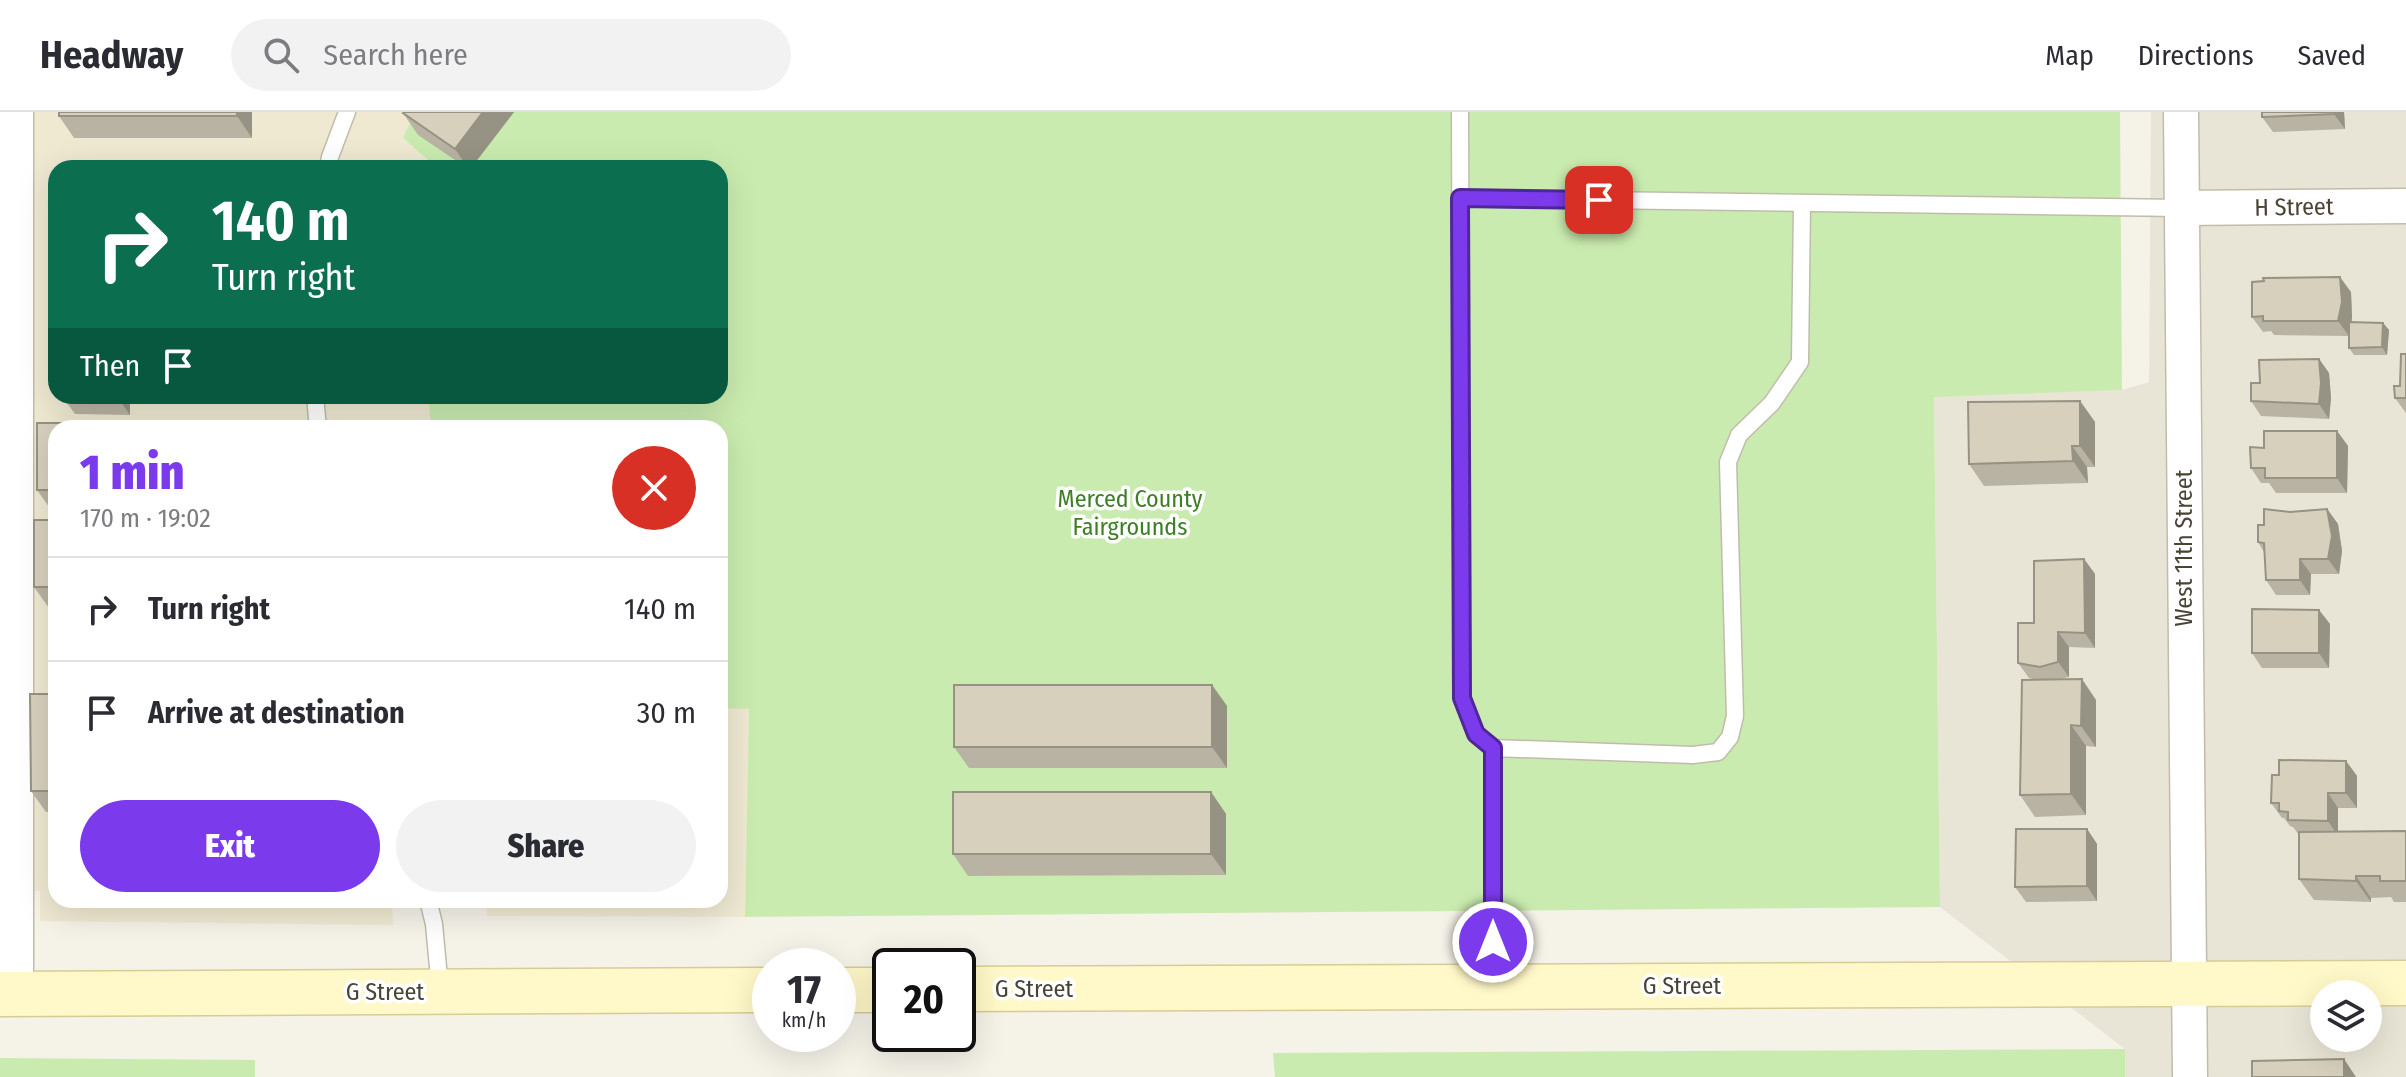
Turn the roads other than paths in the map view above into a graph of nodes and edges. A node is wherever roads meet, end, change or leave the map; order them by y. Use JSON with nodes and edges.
{"nodes":[{"id":1,"x":16,"y":112,"type":"edge"},
{"id":2,"x":347,"y":112,"type":"edge"},
{"id":3,"x":1460,"y":112,"type":"edge"},
{"id":4,"x":2181,"y":112,"type":"edge"},
{"id":5,"x":329,"y":160,"type":"edge"},
{"id":6,"x":1460,"y":198,"type":"junction"},
{"id":7,"x":1802,"y":203,"type":"junction"},
{"id":8,"x":2406,"y":206,"type":"edge"},
{"id":9,"x":2182,"y":208,"type":"junction"},
{"id":10,"x":1493,"y":748,"type":"junction"},
{"id":11,"x":430,"y":908,"type":"edge"},
{"id":12,"x":2406,"y":983,"type":"edge"},
{"id":13,"x":2188,"y":984,"type":"junction"},
{"id":14,"x":1494,"y":987,"type":"junction"},
{"id":15,"x":976,"y":989,"type":"edge"},
{"id":16,"x":752,"y":990,"type":"edge"},
{"id":17,"x":440,"y":992,"type":"junction"},
{"id":18,"x":8,"y":994,"type":"edge"},
{"id":19,"x":2190,"y":1077,"type":"edge"}],
"edges":[{"from":1,"to":18,"type":"street"},
{"from":2,"to":5,"type":"lane"},
{"from":3,"to":6,"type":"lane"},
{"from":4,"to":9,"type":"street","name":"West 11th Street"},
{"from":6,"to":7,"type":"lane"},
{"from":6,"to":10,"type":"lane"},
{"from":7,"to":9,"type":"lane"},
{"from":7,"to":10,"type":"lane"},
{"from":8,"to":9,"type":"street","name":"H Street"},
{"from":9,"to":13,"type":"street","name":"West 11th Street"},
{"from":10,"to":14,"type":"lane"},
{"from":11,"to":17,"type":"lane"},
{"from":12,"to":13,"type":"main road","name":"G Street"},
{"from":13,"to":14,"type":"main road","name":"G Street"},
{"from":13,"to":19,"type":"street","name":"West 11th Street"},
{"from":14,"to":15,"type":"main road","name":"G Street"},
{"from":16,"to":17,"type":"main road","name":"G Street"},
{"from":17,"to":18,"type":"main road","name":"G Street"}]}
